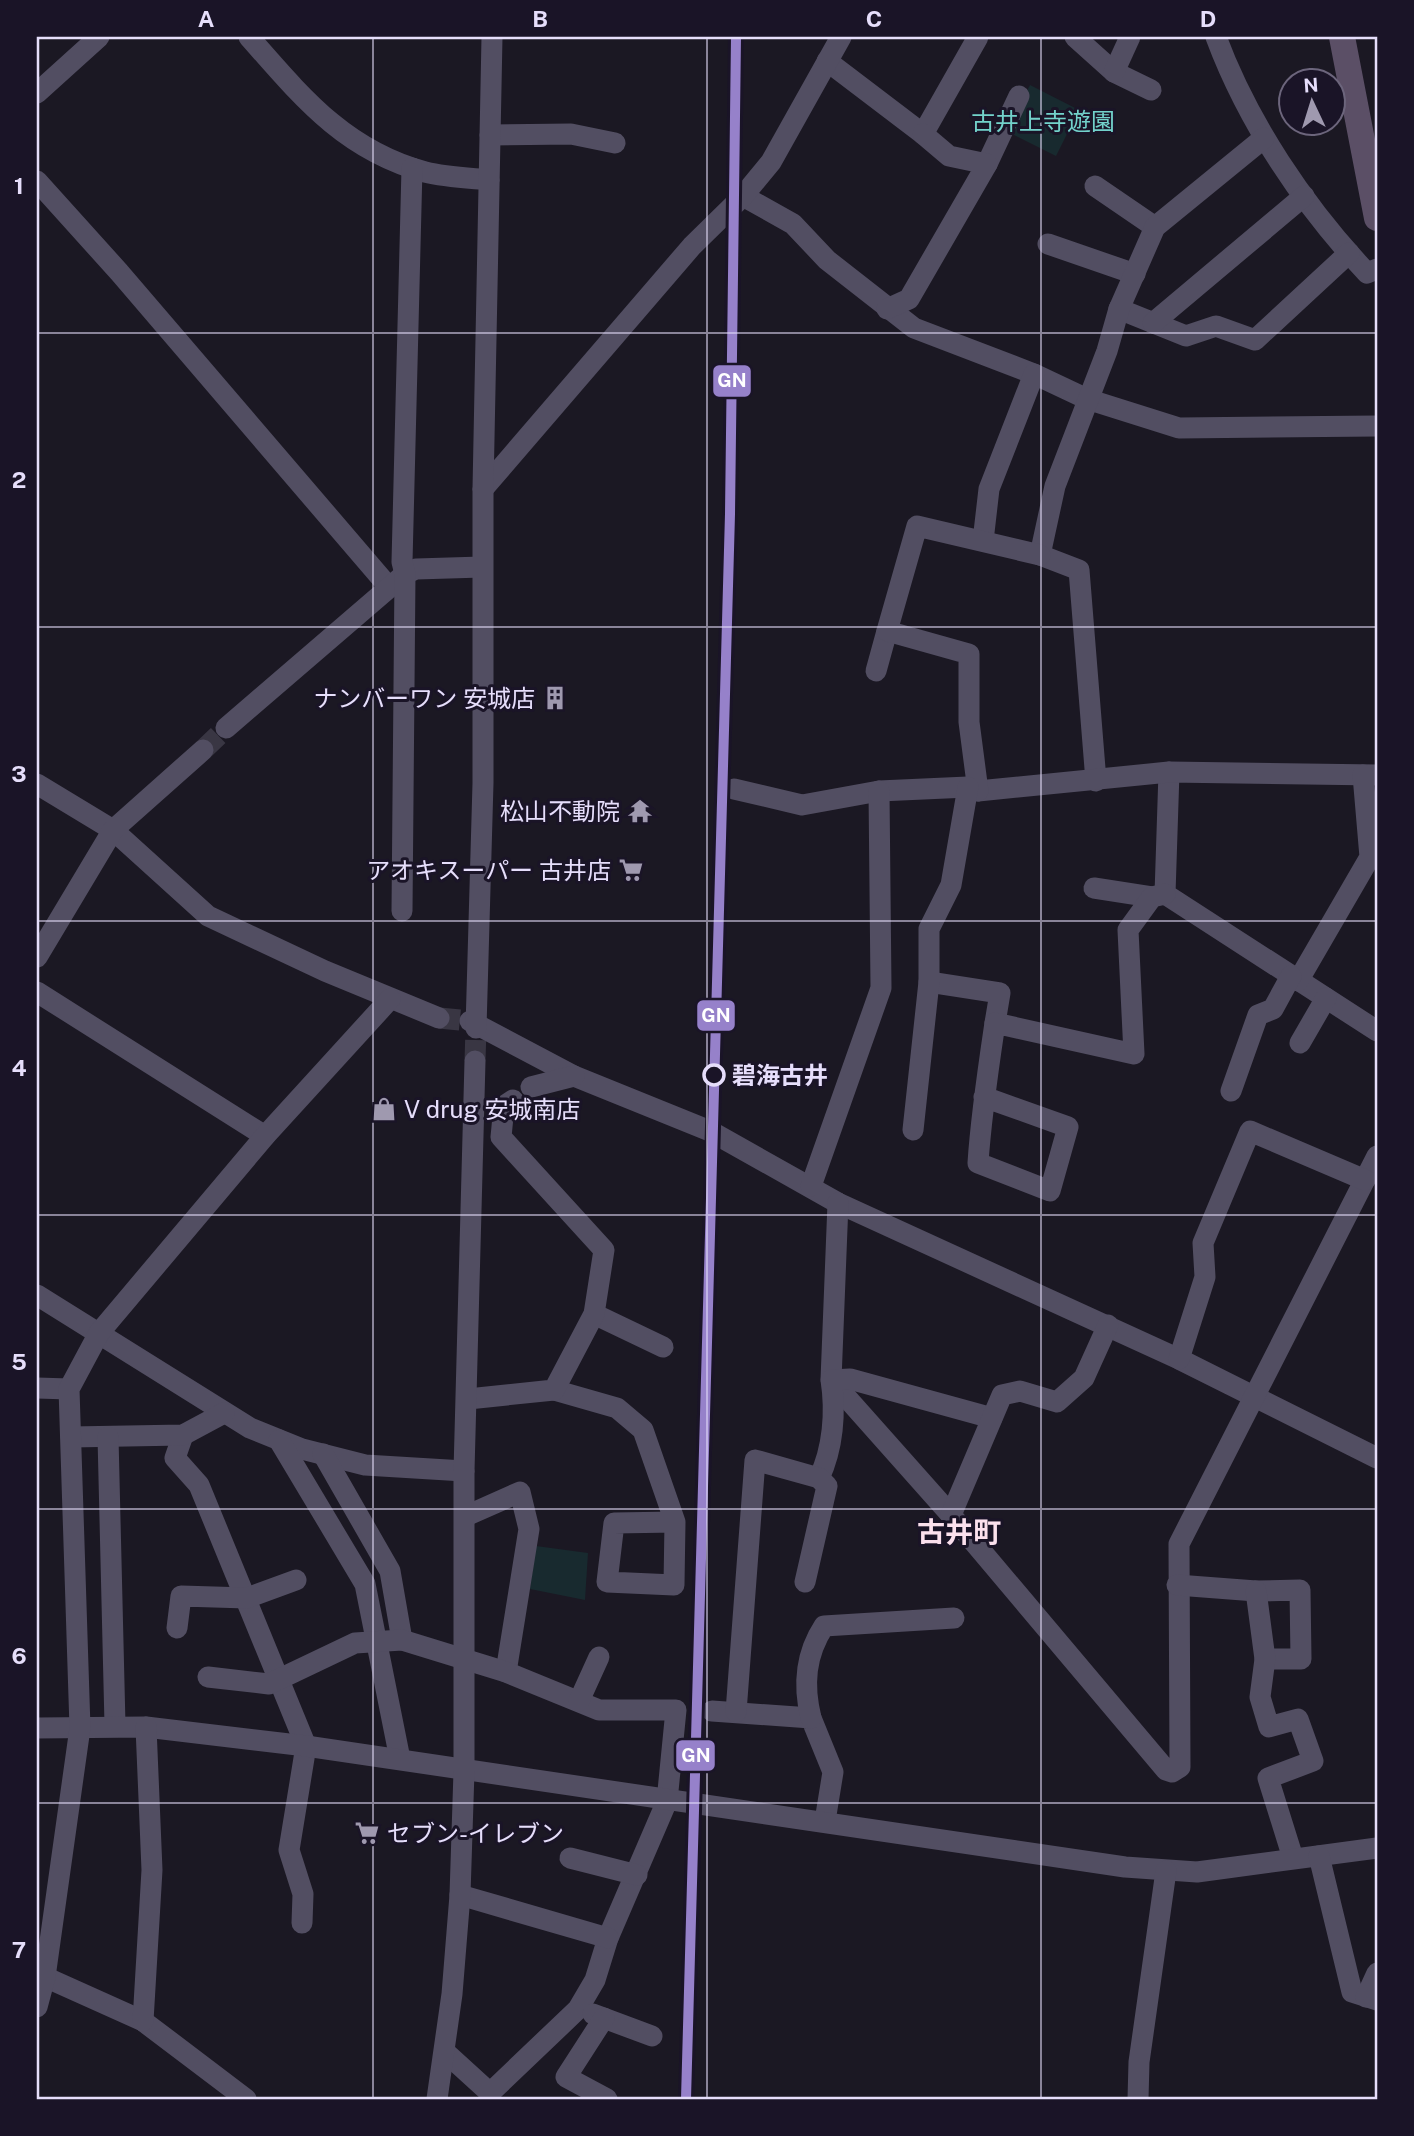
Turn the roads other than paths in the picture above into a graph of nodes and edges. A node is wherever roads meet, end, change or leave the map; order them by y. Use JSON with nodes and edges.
{"nodes":[{"id":1,"x":99,"y":37,"type":"edge"},
{"id":2,"x":249,"y":37,"type":"edge"},
{"id":3,"x":492,"y":37,"type":"edge"},
{"id":4,"x":841,"y":37,"type":"edge"},
{"id":5,"x":978,"y":37,"type":"edge"},
{"id":6,"x":1075,"y":37,"type":"edge"},
{"id":7,"x":1130,"y":37,"type":"edge"},
{"id":8,"x":1216,"y":37,"type":"edge"},
{"id":9,"x":1342,"y":37,"type":"edge"},
{"id":10,"x":827,"y":61,"type":"junction"},
{"id":11,"x":1114,"y":72,"type":"junction"},
{"id":12,"x":1151,"y":90,"type":"dead end"},
{"id":13,"x":37,"y":93,"type":"edge"},
{"id":14,"x":1019,"y":96,"type":"dead end"},
{"id":15,"x":923,"y":134,"type":"junction"},
{"id":16,"x":490,"y":135,"type":"junction"},
{"id":17,"x":1264,"y":138,"type":"junction"},
{"id":18,"x":615,"y":143,"type":"dead end"},
{"id":19,"x":987,"y":163,"type":"junction"},
{"id":20,"x":412,"y":167,"type":"junction"},
{"id":21,"x":489,"y":180,"type":"junction"},
{"id":22,"x":37,"y":181,"type":"edge"},
{"id":23,"x":1095,"y":186,"type":"dead end"},
{"id":24,"x":743,"y":196,"type":"junction"},
{"id":25,"x":1304,"y":196,"type":"junction"},
{"id":26,"x":1377,"y":218,"type":"edge"},
{"id":27,"x":1155,"y":227,"type":"junction"},
{"id":28,"x":1048,"y":244,"type":"dead end"},
{"id":29,"x":1349,"y":253,"type":"junction"},
{"id":30,"x":1377,"y":269,"type":"edge"},
{"id":31,"x":1135,"y":274,"type":"junction"},
{"id":32,"x":887,"y":309,"type":"junction"},
{"id":33,"x":1119,"y":309,"type":"junction"},
{"id":34,"x":1153,"y":323,"type":"junction"},
{"id":35,"x":1034,"y":374,"type":"junction"},
{"id":36,"x":1087,"y":399,"type":"junction"},
{"id":37,"x":1377,"y":426,"type":"edge"},
{"id":38,"x":483,"y":489,"type":"junction"},
{"id":39,"x":983,"y":541,"type":"junction"},
{"id":40,"x":1040,"y":555,"type":"junction"},
{"id":41,"x":482,"y":567,"type":"junction"},
{"id":42,"x":405,"y":574,"type":"junction"},
{"id":43,"x":388,"y":586,"type":"junction"},
{"id":44,"x":887,"y":631,"type":"junction"},
{"id":45,"x":876,"y":671,"type":"dead end"},
{"id":46,"x":226,"y":728,"type":"tunnel mouth"},
{"id":47,"x":203,"y":750,"type":"tunnel mouth"},
{"id":48,"x":1169,"y":772,"type":"junction"},
{"id":49,"x":1370,"y":775,"type":"edge"},
{"id":50,"x":1096,"y":781,"type":"junction"},
{"id":51,"x":37,"y":784,"type":"edge"},
{"id":52,"x":734,"y":789,"type":"dead end"},
{"id":53,"x":973,"y":789,"type":"junction"},
{"id":54,"x":879,"y":791,"type":"junction"},
{"id":55,"x":113,"y":830,"type":"junction"},
{"id":56,"x":1094,"y":888,"type":"dead end"},
{"id":57,"x":1158,"y":895,"type":"junction"},
{"id":58,"x":402,"y":911,"type":"dead end"},
{"id":59,"x":37,"y":957,"type":"edge"},
{"id":60,"x":1295,"y":979,"type":"junction"},
{"id":61,"x":929,"y":982,"type":"junction"},
{"id":62,"x":37,"y":992,"type":"edge"},
{"id":63,"x":390,"y":999,"type":"junction"},
{"id":64,"x":1326,"y":999,"type":"junction"},
{"id":65,"x":439,"y":1018,"type":"tunnel mouth"},
{"id":66,"x":995,"y":1023,"type":"junction"},
{"id":67,"x":1377,"y":1031,"type":"edge"},
{"id":68,"x":1300,"y":1043,"type":"dead end"},
{"id":69,"x":475,"y":1060,"type":"tunnel mouth"},
{"id":70,"x":574,"y":1076,"type":"junction"},
{"id":71,"x":531,"y":1087,"type":"dead end"},
{"id":72,"x":1231,"y":1091,"type":"dead end"},
{"id":73,"x":984,"y":1097,"type":"junction"},
{"id":74,"x":513,"y":1100,"type":"dead end"},
{"id":75,"x":913,"y":1130,"type":"dead end"},
{"id":76,"x":265,"y":1136,"type":"junction"},
{"id":77,"x":1377,"y":1156,"type":"edge"},
{"id":78,"x":1365,"y":1180,"type":"junction"},
{"id":79,"x":810,"y":1186,"type":"junction"},
{"id":80,"x":838,"y":1203,"type":"junction"},
{"id":81,"x":37,"y":1295,"type":"edge"},
{"id":82,"x":594,"y":1314,"type":"junction"},
{"id":83,"x":1108,"y":1325,"type":"junction"},
{"id":84,"x":99,"y":1333,"type":"junction"},
{"id":85,"x":663,"y":1346,"type":"dead end"},
{"id":86,"x":1179,"y":1359,"type":"junction"},
{"id":87,"x":831,"y":1380,"type":"junction"},
{"id":88,"x":37,"y":1388,"type":"edge"},
{"id":89,"x":69,"y":1389,"type":"junction"},
{"id":90,"x":554,"y":1390,"type":"junction"},
{"id":91,"x":1256,"y":1397,"type":"junction"},
{"id":92,"x":468,"y":1399,"type":"junction"},
{"id":93,"x":224,"y":1413,"type":"junction"},
{"id":94,"x":992,"y":1418,"type":"junction"},
{"id":95,"x":183,"y":1435,"type":"junction"},
{"id":96,"x":71,"y":1437,"type":"junction"},
{"id":97,"x":108,"y":1437,"type":"junction"},
{"id":98,"x":279,"y":1440,"type":"junction"},
{"id":99,"x":323,"y":1454,"type":"junction"},
{"id":100,"x":1377,"y":1458,"type":"edge"},
{"id":101,"x":464,"y":1471,"type":"junction"},
{"id":102,"x":819,"y":1478,"type":"junction"},
{"id":103,"x":951,"y":1515,"type":"junction"},
{"id":104,"x":466,"y":1516,"type":"junction"},
{"id":105,"x":675,"y":1522,"type":"dead end"},
{"id":106,"x":296,"y":1580,"type":"dead end"},
{"id":107,"x":805,"y":1582,"type":"dead end"},
{"id":108,"x":1177,"y":1585,"type":"junction"},
{"id":109,"x":1256,"y":1591,"type":"junction"},
{"id":110,"x":247,"y":1598,"type":"junction"},
{"id":111,"x":954,"y":1618,"type":"dead end"},
{"id":112,"x":177,"y":1628,"type":"dead end"},
{"id":113,"x":402,"y":1640,"type":"junction"},
{"id":114,"x":374,"y":1642,"type":"junction"},
{"id":115,"x":463,"y":1657,"type":"junction"},
{"id":116,"x":599,"y":1657,"type":"dead end"},
{"id":117,"x":1265,"y":1659,"type":"junction"},
{"id":118,"x":506,"y":1672,"type":"junction"},
{"id":119,"x":208,"y":1677,"type":"dead end"},
{"id":120,"x":282,"y":1680,"type":"junction"},
{"id":121,"x":579,"y":1701,"type":"junction"},
{"id":122,"x":712,"y":1711,"type":"dead end"},
{"id":123,"x":736,"y":1712,"type":"junction"},
{"id":124,"x":811,"y":1718,"type":"junction"},
{"id":125,"x":115,"y":1725,"type":"junction"},
{"id":126,"x":146,"y":1727,"type":"junction"},
{"id":127,"x":37,"y":1728,"type":"edge"},
{"id":128,"x":80,"y":1728,"type":"junction"},
{"id":129,"x":306,"y":1746,"type":"junction"},
{"id":130,"x":400,"y":1759,"type":"junction"},
{"id":131,"x":464,"y":1771,"type":"junction"},
{"id":132,"x":667,"y":1801,"type":"junction"},
{"id":133,"x":825,"y":1821,"type":"junction"},
{"id":134,"x":1377,"y":1848,"type":"edge"},
{"id":135,"x":1320,"y":1856,"type":"junction"},
{"id":136,"x":570,"y":1858,"type":"dead end"},
{"id":137,"x":1293,"y":1858,"type":"junction"},
{"id":138,"x":1166,"y":1871,"type":"junction"},
{"id":139,"x":637,"y":1875,"type":"junction"},
{"id":140,"x":460,"y":1895,"type":"junction"},
{"id":141,"x":302,"y":1923,"type":"dead end"},
{"id":142,"x":608,"y":1938,"type":"junction"},
{"id":143,"x":1377,"y":1973,"type":"edge"},
{"id":144,"x":46,"y":1978,"type":"junction"},
{"id":145,"x":1372,"y":1998,"type":"edge"},
{"id":146,"x":37,"y":2007,"type":"edge"},
{"id":147,"x":578,"y":2008,"type":"junction"},
{"id":148,"x":604,"y":2018,"type":"junction"},
{"id":149,"x":143,"y":2021,"type":"junction"},
{"id":150,"x":652,"y":2036,"type":"dead end"},
{"id":151,"x":445,"y":2052,"type":"junction"},
{"id":152,"x":246,"y":2099,"type":"edge"},
{"id":153,"x":437,"y":2099,"type":"edge"},
{"id":154,"x":607,"y":2099,"type":"edge"},
{"id":155,"x":1138,"y":2099,"type":"edge"}],
"edges":[{"from":1,"to":13,"type":"street"},
{"from":2,"to":20,"type":"street"},
{"from":3,"to":16,"type":"street"},
{"from":4,"to":10,"type":"street"},
{"from":5,"to":15,"type":"street"},
{"from":6,"to":11,"type":"street"},
{"from":7,"to":11,"type":"street"},
{"from":8,"to":17,"type":"street"},
{"from":9,"to":26,"type":"main road"},
{"from":10,"to":15,"type":"street"},
{"from":10,"to":24,"type":"street"},
{"from":11,"to":12,"type":"street"},
{"from":14,"to":19,"type":"street"},
{"from":15,"to":19,"type":"street"},
{"from":16,"to":18,"type":"street"},
{"from":16,"to":21,"type":"street"},
{"from":17,"to":25,"type":"street"},
{"from":17,"to":27,"type":"street"},
{"from":19,"to":32,"type":"street"},
{"from":20,"to":21,"type":"street"},
{"from":20,"to":42,"type":"street"},
{"from":21,"to":38,"type":"street"},
{"from":22,"to":43,"type":"street"},
{"from":23,"to":27,"type":"street"},
{"from":24,"to":32,"type":"street"},
{"from":24,"to":38,"type":"street"},
{"from":25,"to":29,"type":"street"},
{"from":25,"to":34,"type":"street"},
{"from":27,"to":31,"type":"street"},
{"from":28,"to":31,"type":"street"},
{"from":29,"to":30,"type":"street"},
{"from":29,"to":34,"type":"street"},
{"from":31,"to":33,"type":"street"},
{"from":32,"to":35,"type":"street"},
{"from":33,"to":34,"type":"street"},
{"from":33,"to":36,"type":"street"},
{"from":35,"to":36,"type":"street"},
{"from":35,"to":39,"type":"street"},
{"from":36,"to":37,"type":"street"},
{"from":36,"to":40,"type":"street"},
{"from":38,"to":41,"type":"street"},
{"from":39,"to":40,"type":"street"},
{"from":39,"to":44,"type":"street"},
{"from":40,"to":50,"type":"street"},
{"from":41,"to":42,"type":"street"},
{"from":41,"to":70,"type":"street"},
{"from":42,"to":43,"type":"street"},
{"from":42,"to":58,"type":"street"},
{"from":43,"to":46,"type":"street"},
{"from":44,"to":45,"type":"street"},
{"from":44,"to":53,"type":"street"},
{"from":47,"to":55,"type":"street"},
{"from":48,"to":49,"type":"street"},
{"from":48,"to":50,"type":"street"},
{"from":48,"to":57,"type":"street"},
{"from":49,"to":60,"type":"street"},
{"from":50,"to":53,"type":"street"},
{"from":51,"to":55,"type":"street"},
{"from":52,"to":54,"type":"street"},
{"from":53,"to":54,"type":"street"},
{"from":53,"to":61,"type":"street"},
{"from":54,"to":79,"type":"street"},
{"from":55,"to":59,"type":"street"},
{"from":55,"to":63,"type":"street"},
{"from":56,"to":57,"type":"street"},
{"from":57,"to":60,"type":"street"},
{"from":57,"to":66,"type":"street"},
{"from":60,"to":64,"type":"street"},
{"from":60,"to":72,"type":"street"},
{"from":61,"to":66,"type":"street"},
{"from":61,"to":75,"type":"street"},
{"from":62,"to":76,"type":"street"},
{"from":63,"to":65,"type":"street"},
{"from":63,"to":76,"type":"street"},
{"from":64,"to":67,"type":"street"},
{"from":64,"to":68,"type":"street"},
{"from":66,"to":73,"type":"street"},
{"from":69,"to":92,"type":"street"},
{"from":70,"to":71,"type":"street"},
{"from":70,"to":79,"type":"street"},
{"from":73,"to":73,"type":"street"},
{"from":74,"to":82,"type":"street"},
{"from":76,"to":84,"type":"street"},
{"from":77,"to":78,"type":"street"},
{"from":78,"to":86,"type":"street"},
{"from":78,"to":91,"type":"street"},
{"from":79,"to":80,"type":"street"},
{"from":80,"to":83,"type":"street"},
{"from":80,"to":87,"type":"street"},
{"from":81,"to":84,"type":"street"},
{"from":82,"to":85,"type":"street"},
{"from":82,"to":90,"type":"street"},
{"from":83,"to":86,"type":"street"},
{"from":83,"to":94,"type":"street"},
{"from":84,"to":89,"type":"street"},
{"from":84,"to":93,"type":"street"},
{"from":86,"to":91,"type":"street"},
{"from":87,"to":94,"type":"street"},
{"from":87,"to":102,"type":"street"},
{"from":87,"to":103,"type":"street"},
{"from":88,"to":89,"type":"street"},
{"from":89,"to":96,"type":"street"},
{"from":90,"to":92,"type":"street"},
{"from":90,"to":105,"type":"street"},
{"from":91,"to":100,"type":"street"},
{"from":91,"to":108,"type":"street"},
{"from":92,"to":101,"type":"street"},
{"from":93,"to":95,"type":"street"},
{"from":93,"to":98,"type":"street"},
{"from":94,"to":103,"type":"street"},
{"from":95,"to":97,"type":"street"},
{"from":95,"to":110,"type":"street"},
{"from":96,"to":97,"type":"street"},
{"from":96,"to":128,"type":"street"},
{"from":97,"to":125,"type":"street"},
{"from":98,"to":99,"type":"street"},
{"from":98,"to":114,"type":"street"},
{"from":99,"to":101,"type":"street"},
{"from":99,"to":113,"type":"street"},
{"from":101,"to":104,"type":"street"},
{"from":102,"to":107,"type":"street"},
{"from":102,"to":123,"type":"street"},
{"from":103,"to":108,"type":"street"},
{"from":104,"to":115,"type":"street"},
{"from":104,"to":118,"type":"street"},
{"from":106,"to":110,"type":"street"},
{"from":108,"to":109,"type":"street"},
{"from":109,"to":117,"type":"street"},
{"from":109,"to":117,"type":"street"},
{"from":110,"to":112,"type":"street"},
{"from":110,"to":120,"type":"street"},
{"from":111,"to":124,"type":"street"},
{"from":113,"to":114,"type":"street"},
{"from":113,"to":115,"type":"street"},
{"from":114,"to":120,"type":"street"},
{"from":114,"to":130,"type":"street"},
{"from":115,"to":118,"type":"street"},
{"from":115,"to":131,"type":"street"},
{"from":116,"to":121,"type":"street"},
{"from":117,"to":137,"type":"street"},
{"from":118,"to":121,"type":"street"},
{"from":119,"to":120,"type":"street"},
{"from":120,"to":129,"type":"street"},
{"from":121,"to":132,"type":"street"},
{"from":122,"to":123,"type":"street"},
{"from":123,"to":124,"type":"street"},
{"from":124,"to":133,"type":"street"},
{"from":125,"to":126,"type":"street"},
{"from":125,"to":128,"type":"street"},
{"from":126,"to":129,"type":"street"},
{"from":126,"to":149,"type":"street"},
{"from":127,"to":128,"type":"street"},
{"from":128,"to":144,"type":"street"},
{"from":129,"to":130,"type":"street"},
{"from":129,"to":141,"type":"street"},
{"from":130,"to":131,"type":"street"},
{"from":131,"to":132,"type":"street"},
{"from":131,"to":140,"type":"street"},
{"from":132,"to":133,"type":"street"},
{"from":132,"to":139,"type":"street"},
{"from":133,"to":138,"type":"street"},
{"from":134,"to":135,"type":"street"},
{"from":135,"to":137,"type":"street"},
{"from":135,"to":145,"type":"street"},
{"from":136,"to":139,"type":"street"},
{"from":137,"to":138,"type":"street"},
{"from":138,"to":155,"type":"street"},
{"from":139,"to":142,"type":"street"},
{"from":140,"to":142,"type":"street"},
{"from":140,"to":151,"type":"street"},
{"from":142,"to":147,"type":"street"},
{"from":143,"to":145,"type":"street"},
{"from":144,"to":146,"type":"street"},
{"from":144,"to":149,"type":"street"},
{"from":147,"to":148,"type":"street"},
{"from":147,"to":151,"type":"street"},
{"from":148,"to":150,"type":"street"},
{"from":148,"to":154,"type":"street"},
{"from":149,"to":152,"type":"street"},
{"from":151,"to":153,"type":"street"}]}
